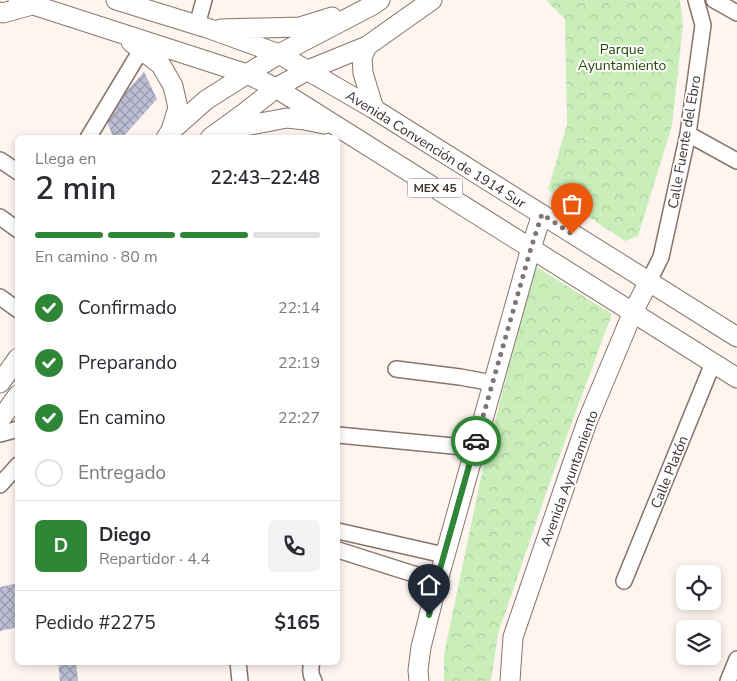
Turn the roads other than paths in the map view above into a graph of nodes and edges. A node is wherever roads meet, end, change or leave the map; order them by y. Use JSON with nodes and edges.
{"nodes":[{"id":1,"x":116,"y":0,"type":"edge"},
{"id":2,"x":204,"y":0,"type":"edge"},
{"id":3,"x":432,"y":0,"type":"edge"},
{"id":4,"x":696,"y":0,"type":"edge"},
{"id":5,"x":714,"y":0,"type":"edge"},
{"id":6,"x":25,"y":2,"type":"edge"},
{"id":7,"x":376,"y":3,"type":"edge"},
{"id":8,"x":0,"y":12,"type":"edge"},
{"id":9,"x":737,"y":13,"type":"edge"},
{"id":10,"x":203,"y":27,"type":"junction"},
{"id":11,"x":143,"y":46,"type":"junction"},
{"id":12,"x":366,"y":46,"type":"junction"},
{"id":13,"x":279,"y":54,"type":"junction"},
{"id":14,"x":308,"y":70,"type":"junction"},
{"id":15,"x":247,"y":74,"type":"junction"},
{"id":16,"x":276,"y":88,"type":"junction"},
{"id":17,"x":374,"y":109,"type":"junction"},
{"id":18,"x":336,"y":126,"type":"junction"},
{"id":19,"x":688,"y":134,"type":"junction"},
{"id":20,"x":94,"y":135,"type":"edge"},
{"id":21,"x":168,"y":135,"type":"edge"},
{"id":22,"x":216,"y":135,"type":"edge"},
{"id":23,"x":219,"y":135,"type":"edge"},
{"id":24,"x":0,"y":160,"type":"edge"},
{"id":25,"x":737,"y":162,"type":"edge"},
{"id":26,"x":15,"y":170,"type":"edge"},
{"id":27,"x":542,"y":214,"type":"junction"},
{"id":28,"x":0,"y":218,"type":"edge"},
{"id":29,"x":15,"y":228,"type":"edge"},
{"id":30,"x":531,"y":248,"type":"junction"},
{"id":31,"x":649,"y":282,"type":"junction"},
{"id":32,"x":0,"y":297,"type":"edge"},
{"id":33,"x":15,"y":308,"type":"edge"},
{"id":34,"x":633,"y":312,"type":"junction"},
{"id":35,"x":737,"y":337,"type":"edge"},
{"id":36,"x":15,"y":362,"type":"edge"},
{"id":37,"x":713,"y":363,"type":"junction"},
{"id":38,"x":396,"y":369,"type":"dead end"},
{"id":39,"x":737,"y":378,"type":"edge"},
{"id":40,"x":0,"y":383,"type":"edge"},
{"id":41,"x":493,"y":383,"type":"junction"},
{"id":42,"x":15,"y":399,"type":"edge"},
{"id":43,"x":0,"y":420,"type":"edge"},
{"id":44,"x":15,"y":430,"type":"edge"},
{"id":45,"x":0,"y":434,"type":"edge"},
{"id":46,"x":340,"y":435,"type":"edge"},
{"id":47,"x":474,"y":448,"type":"junction"},
{"id":48,"x":15,"y":468,"type":"edge"},
{"id":49,"x":0,"y":485,"type":"edge"},
{"id":50,"x":340,"y":531,"type":"edge"},
{"id":51,"x":340,"y":551,"type":"edge"},
{"id":52,"x":444,"y":555,"type":"junction"},
{"id":53,"x":624,"y":581,"type":"dead end"},
{"id":54,"x":436,"y":584,"type":"junction"},
{"id":55,"x":737,"y":659,"type":"edge"},
{"id":56,"x":238,"y":665,"type":"edge"},
{"id":57,"x":311,"y":665,"type":"edge"},
{"id":58,"x":240,"y":681,"type":"edge"},
{"id":59,"x":314,"y":681,"type":"edge"},
{"id":60,"x":419,"y":681,"type":"edge"},
{"id":61,"x":510,"y":681,"type":"edge"},
{"id":62,"x":728,"y":681,"type":"edge"}],
"edges":[{"from":1,"to":10,"type":"main road","name":"Avenida Convención de 1914 Sur","number":"MEX 45"},
{"from":2,"to":10,"type":"street"},
{"from":3,"to":12,"type":"main road"},
{"from":4,"to":19,"type":"street","name":"Calle Fuente del Ebro"},
{"from":5,"to":9,"type":"street"},
{"from":6,"to":8,"type":"main road"},
{"from":6,"to":11,"type":"main road"},
{"from":7,"to":10,"type":"main road"},
{"from":7,"to":13,"type":"main road"},
{"from":10,"to":13,"type":"main road","name":"Avenida Convención de 1914 Sur","number":"MEX 45"},
{"from":11,"to":15,"type":"main road","number":"MEX 45"},
{"from":11,"to":20,"type":"street"},
{"from":11,"to":21,"type":"main road"},
{"from":12,"to":14,"type":"main road"},
{"from":12,"to":17,"type":"main road"},
{"from":13,"to":14,"type":"main road","name":"Avenida Convención de 1914 Sur","number":"MEX 45"},
{"from":13,"to":15,"type":"main road"},
{"from":14,"to":16,"type":"main road"},
{"from":14,"to":17,"type":"main road","name":"Avenida Convención de 1914 Sur","number":"MEX 45"},
{"from":15,"to":16,"type":"main road","number":"MEX 45"},
{"from":15,"to":21,"type":"main road"},
{"from":16,"to":18,"type":"main road","number":"MEX 45"},
{"from":16,"to":22,"type":"main road"},
{"from":17,"to":27,"type":"main road","name":"Avenida Convención de 1914 Sur","number":"MEX 45"},
{"from":18,"to":23,"type":"main road"},
{"from":18,"to":30,"type":"main road","number":"MEX 45"},
{"from":19,"to":25,"type":"street"},
{"from":19,"to":31,"type":"street","name":"Calle Fuente del Ebro"},
{"from":24,"to":26,"type":"street"},
{"from":27,"to":30,"type":"main road"},
{"from":27,"to":31,"type":"main road","name":"Avenida Convención de 1914 Sur","number":"MEX 45"},
{"from":28,"to":29,"type":"street"},
{"from":30,"to":34,"type":"main road","number":"MEX 45"},
{"from":30,"to":41,"type":"main road"},
{"from":31,"to":34,"type":"main road","name":"Avenida Ayuntamiento"},
{"from":31,"to":35,"type":"main road","name":"Avenida Convención de 1914 Sur","number":"MEX 45"},
{"from":32,"to":33,"type":"street"},
{"from":34,"to":37,"type":"main road","number":"MEX 45"},
{"from":34,"to":61,"type":"main road","name":"Avenida Ayuntamiento"},
{"from":36,"to":40,"type":"main road"},
{"from":37,"to":39,"type":"main road","number":"MEX 45"},
{"from":37,"to":53,"type":"street","name":"Calle Platón"},
{"from":38,"to":41,"type":"street"},
{"from":41,"to":47,"type":"main road"},
{"from":42,"to":43,"type":"main road"},
{"from":44,"to":45,"type":"street"},
{"from":46,"to":47,"type":"street"},
{"from":47,"to":52,"type":"main road"},
{"from":48,"to":49,"type":"street"},
{"from":50,"to":52,"type":"street"},
{"from":51,"to":54,"type":"street"},
{"from":52,"to":54,"type":"main road"},
{"from":54,"to":60,"type":"main road"},
{"from":55,"to":62,"type":"street"},
{"from":56,"to":58,"type":"street"},
{"from":57,"to":59,"type":"street"}]}
